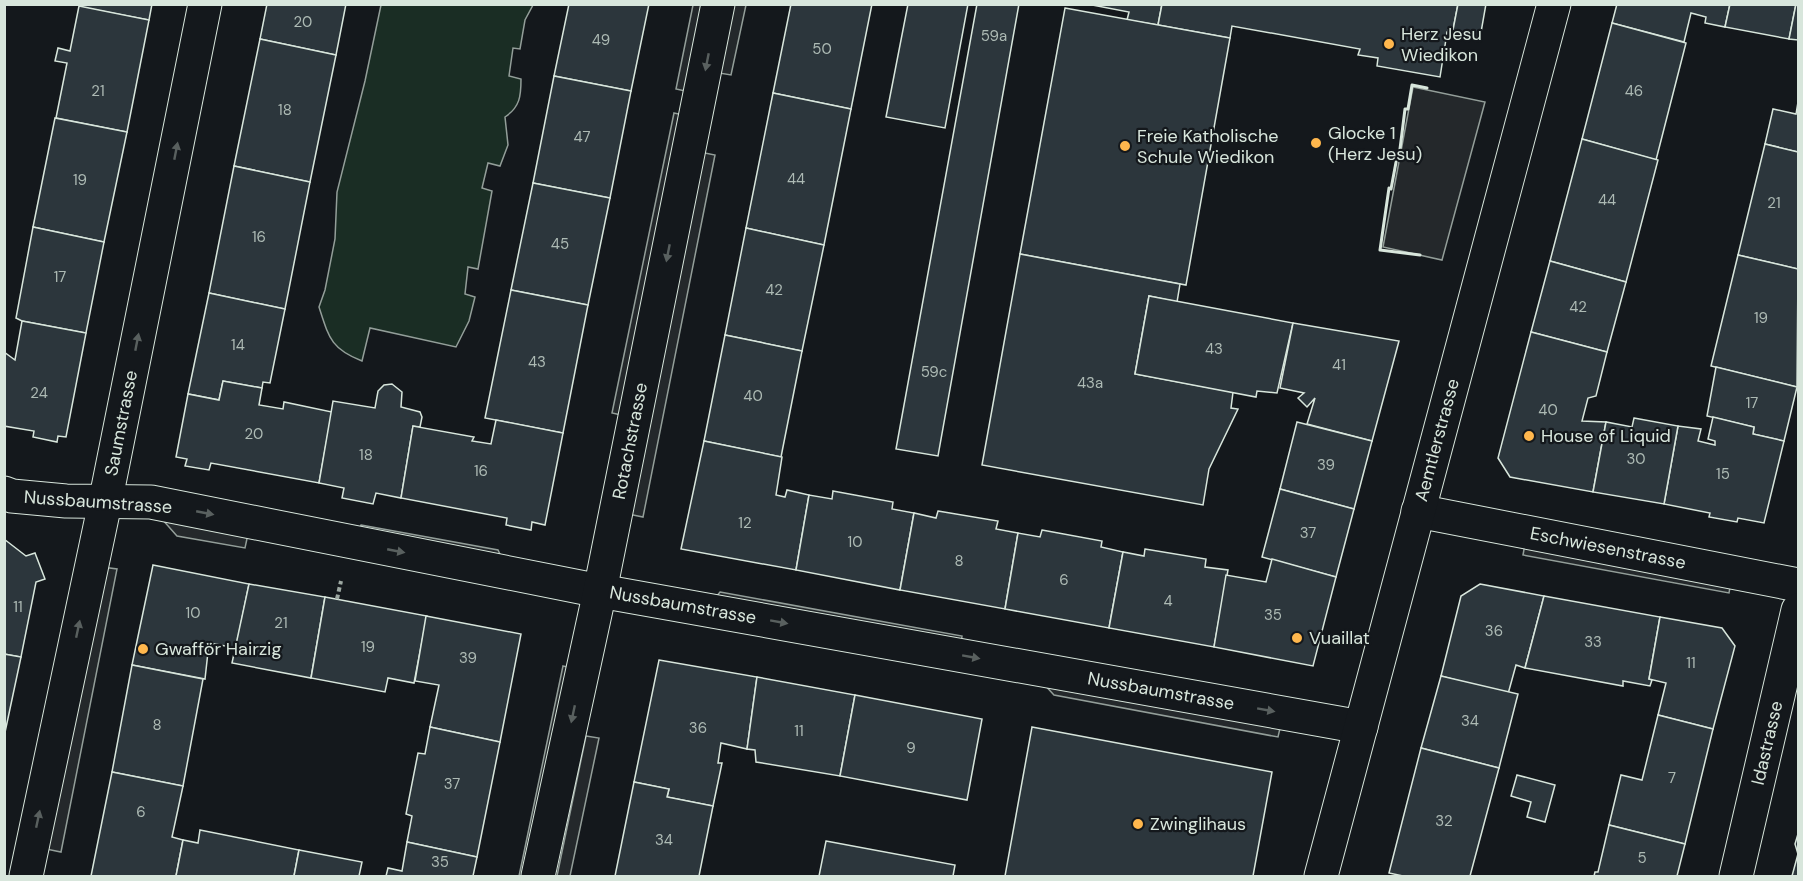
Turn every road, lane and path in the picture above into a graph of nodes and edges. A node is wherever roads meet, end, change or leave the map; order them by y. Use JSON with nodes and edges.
{"nodes":[{"id":1,"x":205,"y":4,"type":"edge"},
{"id":2,"x":718,"y":4,"type":"edge"},
{"id":3,"x":1554,"y":4,"type":"edge"},
{"id":4,"x":4,"y":492,"type":"edge"},
{"id":5,"x":105,"y":503,"type":"junction"},
{"id":6,"x":1418,"y":511,"type":"junction"},
{"id":7,"x":342,"y":572,"type":"dead end"},
{"id":8,"x":1798,"y":585,"type":"edge"},
{"id":9,"x":600,"y":591,"type":"junction"},
{"id":10,"x":337,"y":599,"type":"dead end"},
{"id":11,"x":1798,"y":610,"type":"edge"},
{"id":12,"x":1361,"y":727,"type":"junction"},
{"id":13,"x":26,"y":876,"type":"edge"},
{"id":14,"x":538,"y":876,"type":"edge"},
{"id":15,"x":1321,"y":876,"type":"edge"},
{"id":16,"x":1736,"y":876,"type":"edge"}],
"edges":[{"from":5,"to":1,"type":"street","name":"Saumstrasse","one_way":true},
{"from":2,"to":9,"type":"street","name":"Rotachstrasse","one_way":true},
{"from":3,"to":6,"type":"street","name":"Aemtlerstrasse"},
{"from":4,"to":5,"type":"street","name":"Nussbaumstrasse"},
{"from":5,"to":9,"type":"street","name":"Nussbaumstrasse","one_way":true},
{"from":13,"to":5,"type":"street","name":"Saumstrasse","one_way":true},
{"from":6,"to":8,"type":"street","name":"Eschwiesenstrasse"},
{"from":6,"to":12,"type":"street","name":"Aemtlerstrasse"},
{"from":7,"to":10,"type":"path"},
{"from":9,"to":12,"type":"street","name":"Nussbaumstrasse","one_way":true},
{"from":9,"to":14,"type":"street","name":"Rotachstrasse","one_way":true},
{"from":11,"to":16,"type":"street","name":"Idastrasse"},
{"from":12,"to":15,"type":"street","name":"Aemtlerstrasse"}]}
